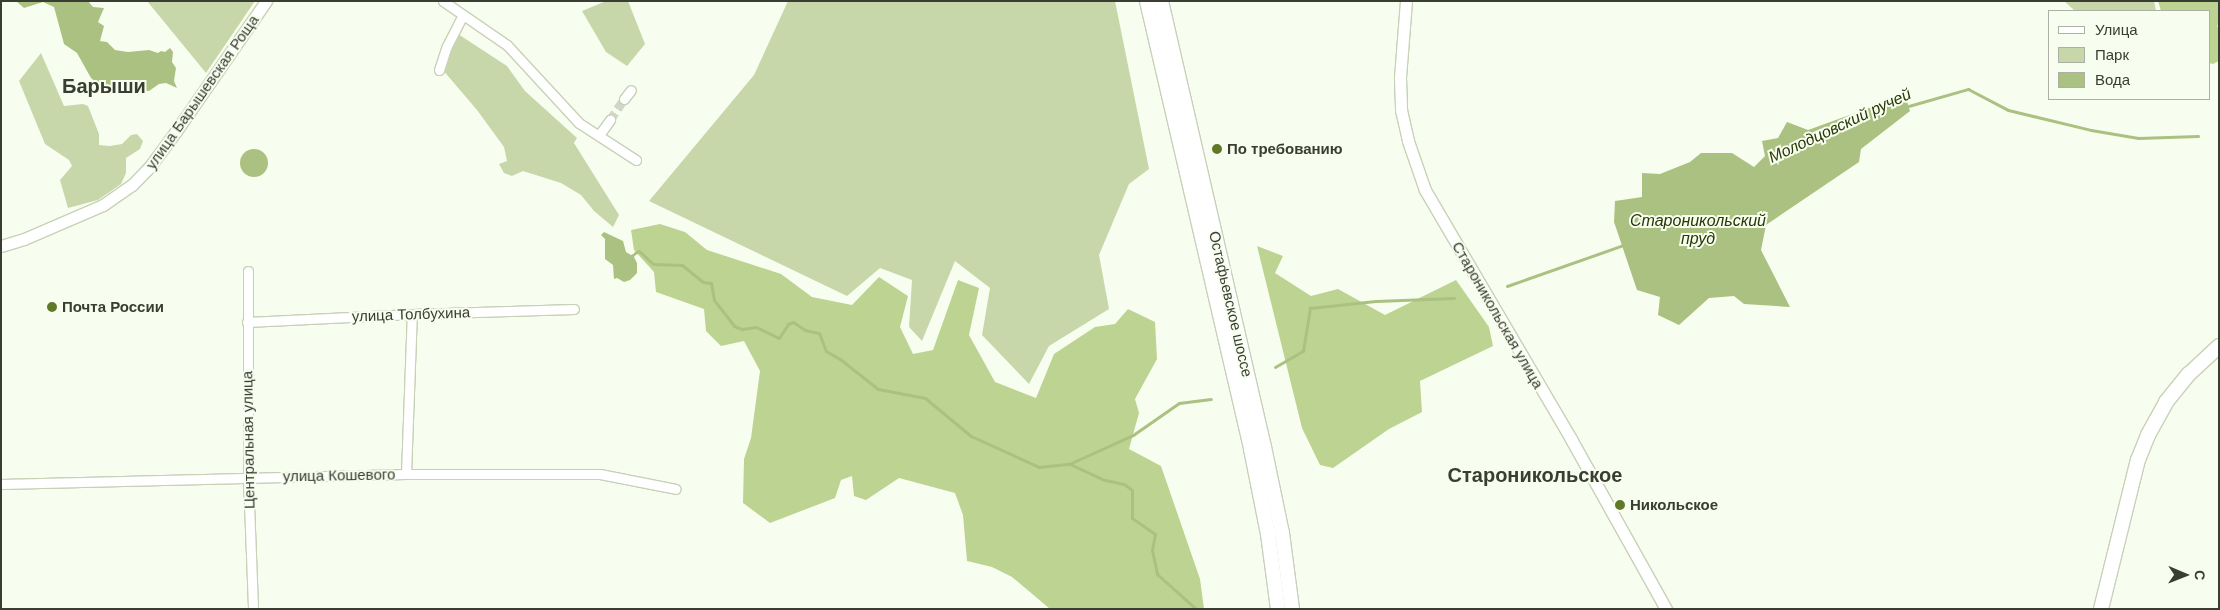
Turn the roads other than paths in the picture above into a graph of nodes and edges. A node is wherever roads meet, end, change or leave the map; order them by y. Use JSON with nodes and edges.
{"nodes":[{"id":1,"x":266,"y":1,"type":"edge"},
{"id":2,"x":443,"y":1,"type":"edge"},
{"id":3,"x":1147,"y":1,"type":"edge"},
{"id":4,"x":1161,"y":1,"type":"edge"},
{"id":5,"x":1406,"y":1,"type":"edge"},
{"id":6,"x":462,"y":16,"type":"junction"},
{"id":7,"x":439,"y":70,"type":"dead end"},
{"id":8,"x":631,"y":90,"type":"dead end"},
{"id":9,"x":624,"y":99,"type":"tunnel mouth"},
{"id":10,"x":610,"y":120,"type":"tunnel mouth"},
{"id":11,"x":599,"y":135,"type":"junction"},
{"id":12,"x":636,"y":160,"type":"dead end"},
{"id":13,"x":1,"y":246,"type":"edge"},
{"id":14,"x":248,"y":271,"type":"dead end"},
{"id":15,"x":574,"y":309,"type":"dead end"},
{"id":16,"x":412,"y":314,"type":"junction"},
{"id":17,"x":247,"y":322,"type":"junction"},
{"id":18,"x":2219,"y":346,"type":"edge"},
{"id":19,"x":406,"y":474,"type":"junction"},
{"id":20,"x":248,"y":477,"type":"junction"},
{"id":21,"x":1,"y":484,"type":"edge"},
{"id":22,"x":676,"y":489,"type":"dead end"},
{"id":23,"x":253,"y":609,"type":"edge"},
{"id":24,"x":1278,"y":609,"type":"edge"},
{"id":25,"x":1292,"y":609,"type":"edge"},
{"id":26,"x":1666,"y":609,"type":"edge"},
{"id":27,"x":2101,"y":609,"type":"edge"}],
"edges":[{"from":1,"to":13,"type":"street","name":"улица Барышевская Роща"},
{"from":2,"to":6,"type":"street"},
{"from":3,"to":24,"type":"main road","name":"Остафьевское шоссе"},
{"from":4,"to":25,"type":"main road","name":"Остафьевское шоссе"},
{"from":5,"to":26,"type":"street","name":"Староникольская улица"},
{"from":6,"to":7,"type":"street"},
{"from":6,"to":11,"type":"street"},
{"from":8,"to":9,"type":"street"},
{"from":10,"to":11,"type":"street"},
{"from":11,"to":12,"type":"street"},
{"from":14,"to":17,"type":"street","name":"Центральная улица"},
{"from":15,"to":16,"type":"street","name":"улица Толбухина"},
{"from":16,"to":17,"type":"street","name":"улица Толбухина"},
{"from":16,"to":19,"type":"street"},
{"from":17,"to":20,"type":"street","name":"Центральная улица"},
{"from":18,"to":27,"type":"main road"},
{"from":19,"to":20,"type":"street","name":"улица Кошевого"},
{"from":19,"to":22,"type":"street","name":"улица Кошевого"},
{"from":20,"to":21,"type":"street","name":"улица Кошевого"},
{"from":20,"to":23,"type":"street","name":"Центральная улица"}]}
